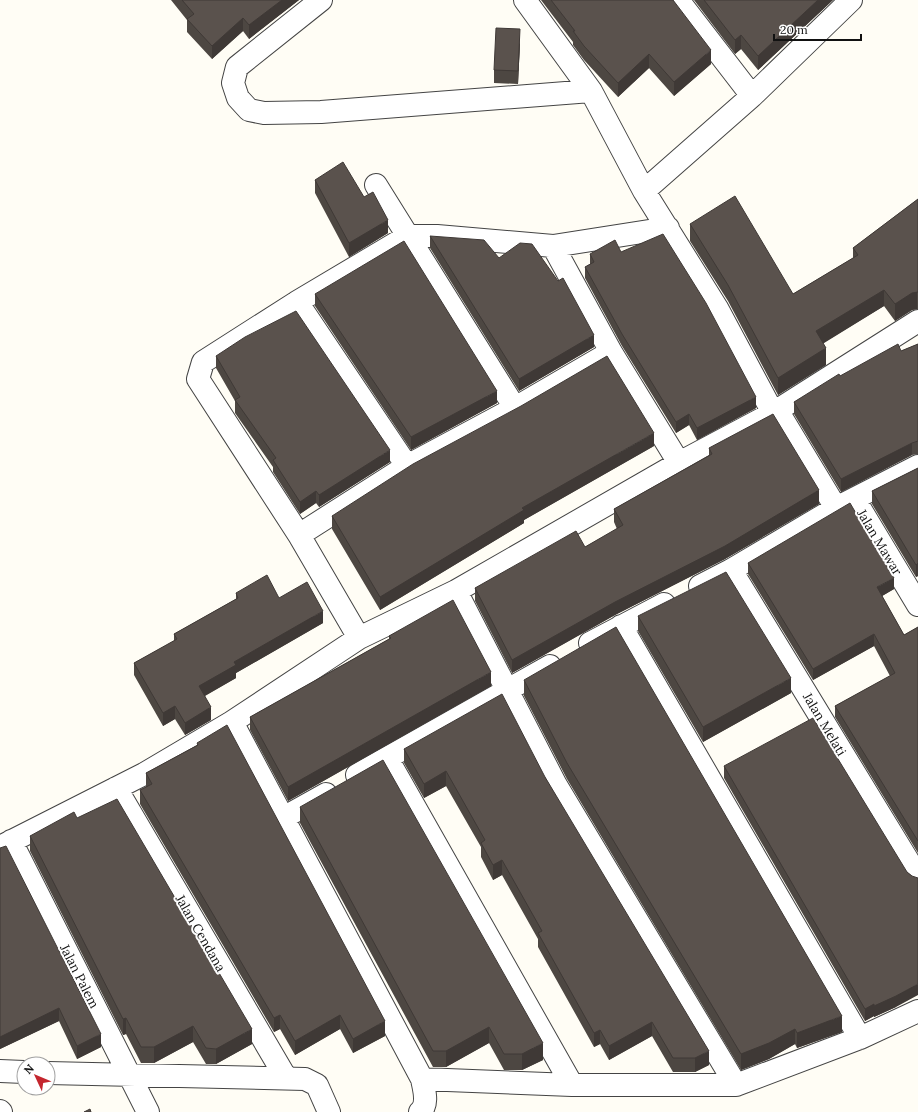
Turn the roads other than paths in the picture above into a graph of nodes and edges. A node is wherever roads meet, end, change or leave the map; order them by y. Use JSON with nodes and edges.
{"nodes":[{"id":1,"x":321,"y":0,"type":"edge"},
{"id":2,"x":525,"y":0,"type":"edge"},
{"id":3,"x":678,"y":0,"type":"edge"},
{"id":4,"x":849,"y":1,"type":"edge"},
{"id":5,"x":591,"y":91,"type":"junction"},
{"id":6,"x":752,"y":96,"type":"junction"},
{"id":7,"x":376,"y":185,"type":"dead end"},
{"id":8,"x":644,"y":191,"type":"junction"},
{"id":9,"x":668,"y":228,"type":"junction"},
{"id":10,"x":408,"y":236,"type":"junction"},
{"id":11,"x":553,"y":246,"type":"junction"},
{"id":12,"x":297,"y":302,"type":"junction"},
{"id":13,"x":918,"y":321,"type":"edge"},
{"id":14,"x":611,"y":352,"type":"junction"},
{"id":15,"x":515,"y":408,"type":"junction"},
{"id":16,"x":775,"y":411,"type":"junction"},
{"id":17,"x":679,"y":463,"type":"junction"},
{"id":18,"x":407,"y":466,"type":"junction"},
{"id":19,"x":918,"y":466,"type":"edge"},
{"id":20,"x":846,"y":504,"type":"junction"},
{"id":21,"x":299,"y":535,"type":"junction"},
{"id":22,"x":731,"y":570,"type":"junction"},
{"id":23,"x":456,"y":591,"type":"junction"},
{"id":24,"x":918,"y":605,"type":"edge"},
{"id":25,"x":621,"y":626,"type":"junction"},
{"id":26,"x":359,"y":638,"type":"junction"},
{"id":27,"x":506,"y":691,"type":"junction"},
{"id":28,"x":232,"y":722,"type":"junction"},
{"id":29,"x":388,"y":758,"type":"junction"},
{"id":30,"x":116,"y":788,"type":"junction"},
{"id":31,"x":283,"y":818,"type":"junction"},
{"id":32,"x":5,"y":844,"type":"edge"},
{"id":33,"x":918,"y":877,"type":"edge"},
{"id":34,"x":918,"y":1011,"type":"edge"},
{"id":35,"x":860,"y":1038,"type":"junction"},
{"id":36,"x":0,"y":1071,"type":"edge"},
{"id":37,"x":16,"y":1072,"type":"edge"},
{"id":38,"x":56,"y":1073,"type":"edge"},
{"id":39,"x":130,"y":1076,"type":"junction"},
{"id":40,"x":286,"y":1078,"type":"junction"},
{"id":41,"x":422,"y":1079,"type":"junction"},
{"id":42,"x":572,"y":1085,"type":"junction"},
{"id":43,"x":736,"y":1085,"type":"junction"},
{"id":44,"x":148,"y":1112,"type":"edge"},
{"id":45,"x":329,"y":1112,"type":"edge"},
{"id":46,"x":420,"y":1112,"type":"edge"}],
"edges":[{"from":1,"to":5,"type":"street"},
{"from":2,"to":5,"type":"street","name":"Jalan Mawar"},
{"from":3,"to":6,"type":"street"},
{"from":4,"to":6,"type":"street"},
{"from":5,"to":8,"type":"street","name":"Jalan Mawar"},
{"from":6,"to":8,"type":"street"},
{"from":7,"to":10,"type":"street"},
{"from":8,"to":9,"type":"street","name":"Jalan Mawar"},
{"from":9,"to":11,"type":"street"},
{"from":9,"to":16,"type":"street","name":"Jalan Mawar"},
{"from":10,"to":11,"type":"street"},
{"from":10,"to":12,"type":"street"},
{"from":10,"to":15,"type":"street"},
{"from":11,"to":14,"type":"street"},
{"from":12,"to":18,"type":"street"},
{"from":12,"to":21,"type":"street"},
{"from":13,"to":16,"type":"street"},
{"from":14,"to":15,"type":"street"},
{"from":14,"to":17,"type":"street"},
{"from":15,"to":18,"type":"street"},
{"from":16,"to":17,"type":"street"},
{"from":16,"to":20,"type":"street","name":"Jalan Mawar"},
{"from":17,"to":23,"type":"street"},
{"from":18,"to":21,"type":"street"},
{"from":19,"to":20,"type":"street"},
{"from":20,"to":22,"type":"street"},
{"from":20,"to":24,"type":"street","name":"Jalan Mawar"},
{"from":21,"to":26,"type":"street"},
{"from":22,"to":25,"type":"street"},
{"from":22,"to":33,"type":"street","name":"Jalan Melati"},
{"from":23,"to":26,"type":"street"},
{"from":23,"to":27,"type":"street"},
{"from":25,"to":27,"type":"street"},
{"from":25,"to":35,"type":"street"},
{"from":26,"to":28,"type":"street"},
{"from":27,"to":29,"type":"street"},
{"from":27,"to":43,"type":"street"},
{"from":28,"to":30,"type":"street"},
{"from":28,"to":31,"type":"street"},
{"from":29,"to":31,"type":"street"},
{"from":29,"to":42,"type":"street"},
{"from":30,"to":32,"type":"street"},
{"from":30,"to":40,"type":"street","name":"Jalan Cendana"},
{"from":31,"to":41,"type":"street"},
{"from":32,"to":39,"type":"street","name":"Jalan Palem"},
{"from":34,"to":35,"type":"street"},
{"from":35,"to":43,"type":"street"},
{"from":36,"to":37,"type":"street"},
{"from":38,"to":39,"type":"street"},
{"from":39,"to":40,"type":"street"},
{"from":39,"to":44,"type":"street","name":"Jalan Palem"},
{"from":40,"to":45,"type":"street"},
{"from":41,"to":42,"type":"street"},
{"from":41,"to":46,"type":"street"},
{"from":42,"to":43,"type":"street"}]}
